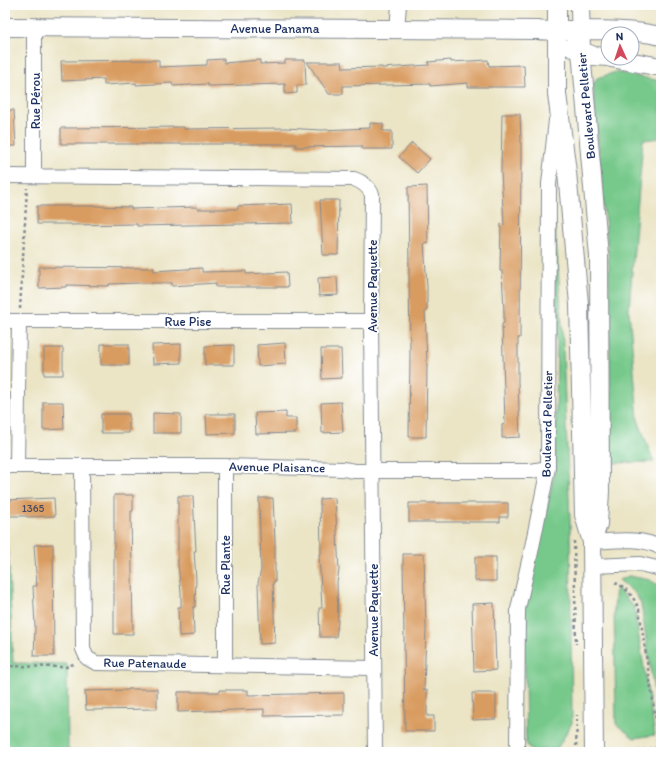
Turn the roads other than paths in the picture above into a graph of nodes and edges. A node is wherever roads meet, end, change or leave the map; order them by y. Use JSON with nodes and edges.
{"nodes":[{"id":1,"x":399,"y":5,"type":"edge"},
{"id":2,"x":557,"y":5,"type":"edge"},
{"id":3,"x":580,"y":5,"type":"edge"},
{"id":4,"x":5,"y":27,"type":"edge"},
{"id":5,"x":34,"y":27,"type":"junction"},
{"id":6,"x":397,"y":29,"type":"junction"},
{"id":7,"x":580,"y":30,"type":"junction"},
{"id":8,"x":553,"y":34,"type":"junction"},
{"id":9,"x":661,"y":36,"type":"edge"},
{"id":10,"x":581,"y":51,"type":"junction"},
{"id":11,"x":600,"y":57,"type":"edge"},
{"id":12,"x":640,"y":63,"type":"edge"},
{"id":13,"x":661,"y":67,"type":"edge"},
{"id":14,"x":557,"y":94,"type":"junction"},
{"id":15,"x":5,"y":176,"type":"edge"},
{"id":16,"x":31,"y":176,"type":"junction"},
{"id":17,"x":12,"y":321,"type":"edge"},
{"id":18,"x":371,"y":321,"type":"junction"},
{"id":19,"x":11,"y":466,"type":"edge"},
{"id":20,"x":82,"y":466,"type":"junction"},
{"id":21,"x":225,"y":466,"type":"junction"},
{"id":22,"x":548,"y":468,"type":"junction"},
{"id":23,"x":372,"y":471,"type":"junction"},
{"id":24,"x":592,"y":542,"type":"junction"},
{"id":25,"x":661,"y":548,"type":"edge"},
{"id":26,"x":593,"y":566,"type":"junction"},
{"id":27,"x":661,"y":569,"type":"edge"},
{"id":28,"x":225,"y":664,"type":"junction"},
{"id":29,"x":373,"y":668,"type":"junction"},
{"id":30,"x":374,"y":752,"type":"edge"},
{"id":31,"x":517,"y":752,"type":"edge"},
{"id":32,"x":594,"y":752,"type":"edge"}],
"edges":[{"from":1,"to":6,"type":"street"},
{"from":2,"to":8,"type":"street","name":"Boulevard Pelletier"},
{"from":3,"to":7,"type":"street","name":"Boulevard Pelletier"},
{"from":4,"to":5,"type":"street","name":"Avenue Panama"},
{"from":5,"to":6,"type":"street","name":"Avenue Panama"},
{"from":5,"to":16,"type":"street","name":"Rue Pérou"},
{"from":6,"to":8,"type":"street","name":"Avenue Panama"},
{"from":7,"to":8,"type":"street","name":"Avenue Panama"},
{"from":7,"to":9,"type":"street","name":"Avenue Panama"},
{"from":7,"to":10,"type":"street","name":"Boulevard Pelletier"},
{"from":8,"to":10,"type":"street","name":"Avenue Panama"},
{"from":8,"to":14,"type":"street","name":"Boulevard Pelletier"},
{"from":10,"to":11,"type":"street","name":"Avenue Panama"},
{"from":10,"to":24,"type":"street","name":"Boulevard Pelletier"},
{"from":12,"to":13,"type":"street"},
{"from":14,"to":22,"type":"street","name":"Boulevard Pelletier"},
{"from":14,"to":24,"type":"street","name":"Boulevard Pelletier"},
{"from":15,"to":16,"type":"street","name":"Avenue Paquette"},
{"from":16,"to":18,"type":"street","name":"Avenue Paquette"},
{"from":17,"to":18,"type":"street","name":"Rue Pise"},
{"from":17,"to":19,"type":"street"},
{"from":18,"to":23,"type":"street","name":"Avenue Paquette"},
{"from":19,"to":20,"type":"street","name":"Avenue Plaisance"},
{"from":20,"to":21,"type":"street","name":"Avenue Plaisance"},
{"from":20,"to":28,"type":"street","name":"Rue Patenaude"},
{"from":21,"to":23,"type":"street","name":"Avenue Plaisance"},
{"from":21,"to":28,"type":"street","name":"Rue Plante"},
{"from":22,"to":23,"type":"street","name":"Avenue Plaisance"},
{"from":22,"to":31,"type":"street","name":"Boulevard Pelletier"},
{"from":23,"to":29,"type":"street","name":"Avenue Paquette"},
{"from":24,"to":25,"type":"street"},
{"from":24,"to":26,"type":"street","name":"Boulevard Pelletier"},
{"from":26,"to":27,"type":"street"},
{"from":26,"to":32,"type":"street","name":"Boulevard Pelletier"},
{"from":28,"to":29,"type":"street","name":"Rue Patenaude"},
{"from":29,"to":30,"type":"street","name":"Avenue Paquette"}]}
